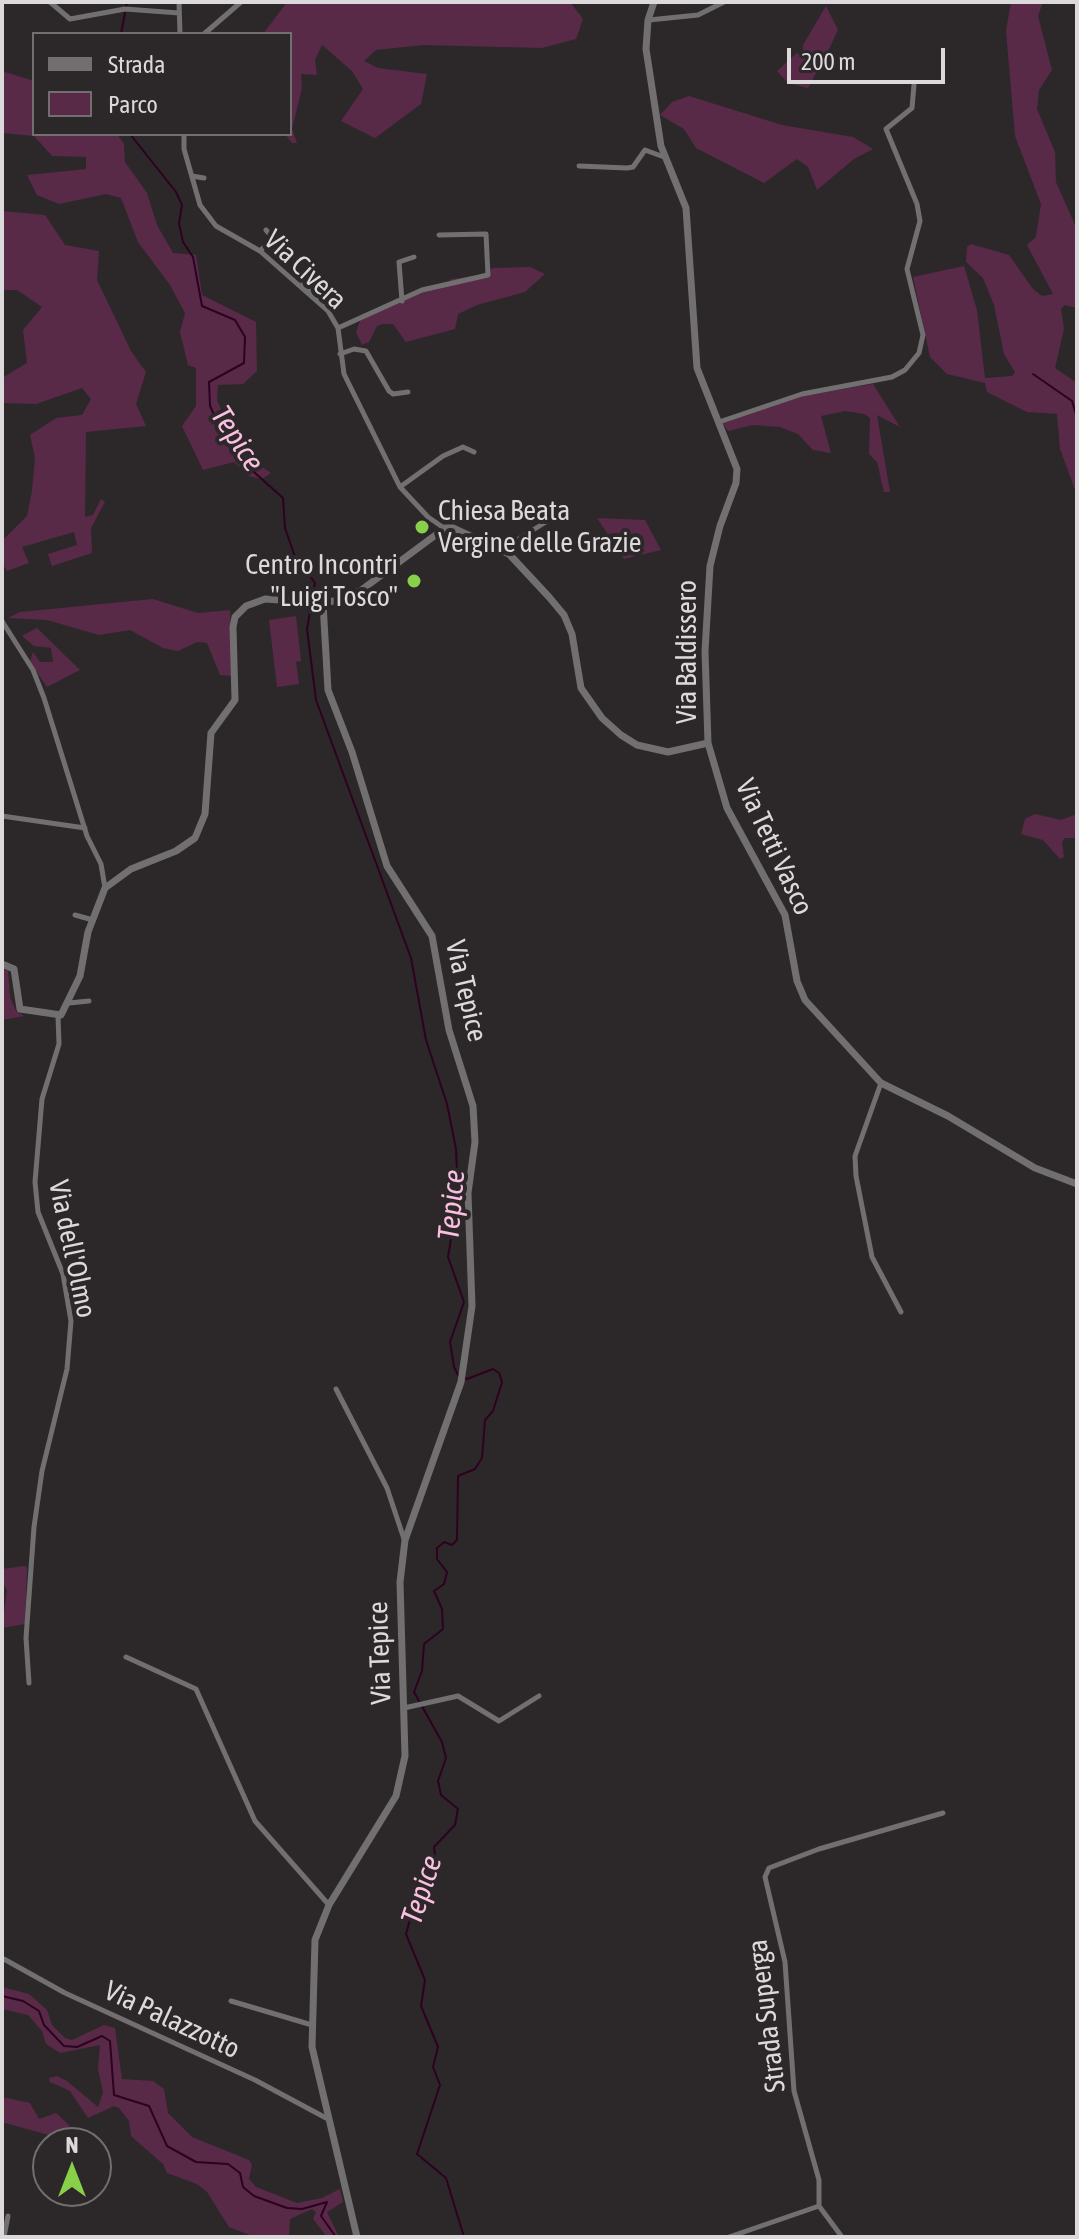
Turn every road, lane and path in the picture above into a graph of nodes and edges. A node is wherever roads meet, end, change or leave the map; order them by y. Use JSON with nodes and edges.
{"nodes":[{"id":1,"x":50,"y":2,"type":"edge"},
{"id":2,"x":179,"y":2,"type":"edge"},
{"id":3,"x":241,"y":2,"type":"edge"},
{"id":4,"x":654,"y":2,"type":"edge"},
{"id":5,"x":724,"y":2,"type":"edge"},
{"id":6,"x":179,"y":13,"type":"junction"},
{"id":7,"x":648,"y":20,"type":"junction"},
{"id":8,"x":180,"y":32,"type":"edge"},
{"id":9,"x":206,"y":32,"type":"edge"},
{"id":10,"x":914,"y":85,"type":"dead end"},
{"id":11,"x":184,"y":136,"type":"edge"},
{"id":12,"x":664,"y":157,"type":"junction"},
{"id":13,"x":579,"y":166,"type":"dead end"},
{"id":14,"x":192,"y":176,"type":"junction"},
{"id":15,"x":204,"y":178,"type":"dead end"},
{"id":16,"x":266,"y":230,"type":"dead end"},
{"id":17,"x":439,"y":235,"type":"dead end"},
{"id":18,"x":260,"y":251,"type":"junction"},
{"id":19,"x":414,"y":257,"type":"dead end"},
{"id":20,"x":298,"y":276,"type":"dead end"},
{"id":21,"x":402,"y":301,"type":"junction"},
{"id":22,"x":322,"y":306,"type":"junction"},
{"id":23,"x":338,"y":328,"type":"junction"},
{"id":24,"x":340,"y":354,"type":"junction"},
{"id":25,"x":408,"y":392,"type":"dead end"},
{"id":26,"x":719,"y":422,"type":"junction"},
{"id":27,"x":474,"y":452,"type":"dead end"},
{"id":28,"x":400,"y":487,"type":"junction"},
{"id":29,"x":549,"y":520,"type":"dead end"},
{"id":30,"x":445,"y":528,"type":"junction"},
{"id":31,"x":501,"y":550,"type":"junction"},
{"id":32,"x":320,"y":602,"type":"junction"},
{"id":33,"x":2,"y":621,"type":"edge"},
{"id":34,"x":708,"y":743,"type":"junction"},
{"id":35,"x":2,"y":816,"type":"edge"},
{"id":36,"x":85,"y":828,"type":"junction"},
{"id":37,"x":105,"y":888,"type":"junction"},
{"id":38,"x":75,"y":915,"type":"dead end"},
{"id":39,"x":93,"y":920,"type":"junction"},
{"id":40,"x":2,"y":964,"type":"edge"},
{"id":41,"x":89,"y":1001,"type":"dead end"},
{"id":42,"x":69,"y":1003,"type":"junction"},
{"id":43,"x":57,"y":1015,"type":"junction"},
{"id":44,"x":881,"y":1083,"type":"junction"},
{"id":45,"x":1077,"y":1184,"type":"edge"},
{"id":46,"x":901,"y":1312,"type":"dead end"},
{"id":47,"x":336,"y":1389,"type":"dead end"},
{"id":48,"x":405,"y":1540,"type":"junction"},
{"id":49,"x":126,"y":1657,"type":"dead end"},
{"id":50,"x":29,"y":1683,"type":"dead end"},
{"id":51,"x":539,"y":1696,"type":"dead end"},
{"id":52,"x":404,"y":1708,"type":"junction"},
{"id":53,"x":943,"y":1813,"type":"dead end"},
{"id":54,"x":329,"y":1905,"type":"junction"},
{"id":55,"x":2,"y":1958,"type":"edge"},
{"id":56,"x":231,"y":2001,"type":"dead end"},
{"id":57,"x":312,"y":2025,"type":"junction"},
{"id":58,"x":326,"y":2118,"type":"junction"},
{"id":59,"x":819,"y":2206,"type":"junction"},
{"id":60,"x":8,"y":2216,"type":"dead end"},
{"id":61,"x":4,"y":2237,"type":"edge"},
{"id":62,"x":357,"y":2237,"type":"edge"},
{"id":63,"x":729,"y":2237,"type":"edge"},
{"id":64,"x":842,"y":2237,"type":"edge"}],
"edges":[{"from":1,"to":6,"type":"street"},
{"from":2,"to":6,"type":"street"},
{"from":3,"to":9,"type":"street"},
{"from":4,"to":7,"type":"street","name":"Via Baldissero"},
{"from":5,"to":7,"type":"street"},
{"from":6,"to":8,"type":"street"},
{"from":7,"to":12,"type":"street","name":"Via Baldissero"},
{"from":10,"to":26,"type":"street"},
{"from":11,"to":14,"type":"street","name":"Via Civera"},
{"from":12,"to":13,"type":"street"},
{"from":12,"to":26,"type":"street","name":"Via Baldissero"},
{"from":14,"to":15,"type":"street"},
{"from":14,"to":18,"type":"street","name":"Via Civera"},
{"from":16,"to":18,"type":"street"},
{"from":17,"to":21,"type":"street"},
{"from":18,"to":22,"type":"street","name":"Via Civera"},
{"from":19,"to":21,"type":"street"},
{"from":20,"to":22,"type":"street"},
{"from":21,"to":23,"type":"street"},
{"from":22,"to":23,"type":"street","name":"Via Civera"},
{"from":23,"to":24,"type":"street","name":"Via Civera"},
{"from":24,"to":25,"type":"street"},
{"from":24,"to":28,"type":"street","name":"Via Civera"},
{"from":26,"to":34,"type":"street","name":"Via Baldissero"},
{"from":27,"to":28,"type":"street"},
{"from":28,"to":30,"type":"street","name":"Via Civera"},
{"from":29,"to":31,"type":"street"},
{"from":30,"to":31,"type":"street"},
{"from":30,"to":32,"type":"street"},
{"from":31,"to":34,"type":"street"},
{"from":32,"to":37,"type":"street"},
{"from":32,"to":48,"type":"street","name":"Via Tepice"},
{"from":33,"to":36,"type":"street"},
{"from":34,"to":44,"type":"street","name":"Via Tetti Vasco"},
{"from":35,"to":36,"type":"street"},
{"from":36,"to":37,"type":"street"},
{"from":37,"to":39,"type":"street"},
{"from":38,"to":39,"type":"street"},
{"from":39,"to":42,"type":"street"},
{"from":40,"to":43,"type":"street"},
{"from":41,"to":42,"type":"street"},
{"from":42,"to":43,"type":"street"},
{"from":43,"to":50,"type":"street","name":"Via dell'Olmo"},
{"from":44,"to":45,"type":"street"},
{"from":44,"to":46,"type":"street"},
{"from":47,"to":48,"type":"street"},
{"from":48,"to":52,"type":"street","name":"Via Tepice"},
{"from":49,"to":54,"type":"street"},
{"from":51,"to":52,"type":"street"},
{"from":52,"to":54,"type":"street","name":"Via Tepice"},
{"from":53,"to":59,"type":"street","name":"Strada Superga"},
{"from":54,"to":57,"type":"street","name":"Via Tepice"},
{"from":55,"to":58,"type":"street","name":"Via Palazzotto"},
{"from":56,"to":57,"type":"street"},
{"from":57,"to":58,"type":"street","name":"Via Tepice"},
{"from":58,"to":62,"type":"street","name":"Via Tepice"},
{"from":59,"to":63,"type":"street"},
{"from":59,"to":64,"type":"street"},
{"from":60,"to":61,"type":"street"}]}
